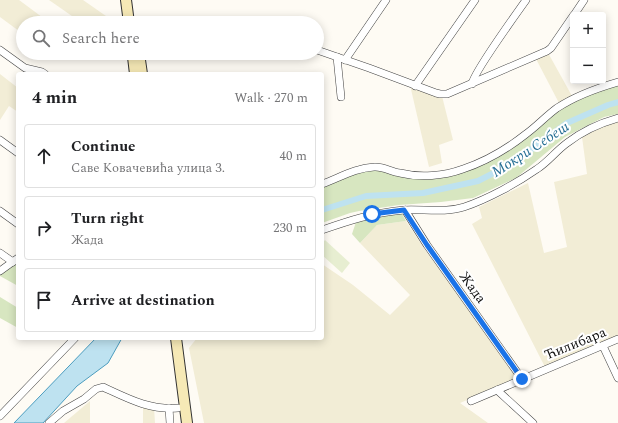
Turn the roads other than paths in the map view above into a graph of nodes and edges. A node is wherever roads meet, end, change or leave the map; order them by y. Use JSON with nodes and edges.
{"nodes":[{"id":1,"x":126,"y":0,"type":"edge"},
{"id":2,"x":132,"y":0,"type":"edge"},
{"id":3,"x":386,"y":0,"type":"edge"},
{"id":4,"x":476,"y":0,"type":"edge"},
{"id":5,"x":526,"y":0,"type":"edge"},
{"id":6,"x":584,"y":0,"type":"edge"},
{"id":7,"x":576,"y":12,"type":"edge"},
{"id":8,"x":130,"y":16,"type":"edge"},
{"id":9,"x":132,"y":16,"type":"edge"},
{"id":10,"x":570,"y":20,"type":"edge"},
{"id":11,"x":0,"y":50,"type":"edge"},
{"id":12,"x":324,"y":52,"type":"edge"},
{"id":13,"x":337,"y":57,"type":"junction"},
{"id":14,"x":133,"y":60,"type":"edge"},
{"id":15,"x":140,"y":60,"type":"edge"},
{"id":16,"x":345,"y":60,"type":"junction"},
{"id":17,"x":42,"y":72,"type":"edge"},
{"id":18,"x":135,"y":72,"type":"edge"},
{"id":19,"x":142,"y":72,"type":"edge"},
{"id":20,"x":618,"y":82,"type":"edge"},
{"id":21,"x":472,"y":84,"type":"junction"},
{"id":22,"x":415,"y":86,"type":"junction"},
{"id":23,"x":341,"y":97,"type":"dead end"},
{"id":24,"x":618,"y":118,"type":"edge"},
{"id":25,"x":0,"y":140,"type":"edge"},
{"id":26,"x":16,"y":151,"type":"edge"},
{"id":27,"x":324,"y":183,"type":"edge"},
{"id":28,"x":404,"y":210,"type":"junction"},
{"id":29,"x":0,"y":211,"type":"edge"},
{"id":30,"x":16,"y":223,"type":"edge"},
{"id":31,"x":324,"y":229,"type":"edge"},
{"id":32,"x":0,"y":253,"type":"edge"},
{"id":33,"x":15,"y":260,"type":"edge"},
{"id":34,"x":0,"y":272,"type":"edge"},
{"id":35,"x":618,"y":339,"type":"edge"},
{"id":36,"x":73,"y":340,"type":"edge"},
{"id":37,"x":170,"y":340,"type":"edge"},
{"id":38,"x":176,"y":340,"type":"edge"},
{"id":39,"x":603,"y":346,"type":"junction"},
{"id":40,"x":618,"y":378,"type":"edge"},
{"id":41,"x":522,"y":379,"type":"junction"},
{"id":42,"x":497,"y":390,"type":"junction"},
{"id":43,"x":471,"y":401,"type":"dead end"},
{"id":44,"x":173,"y":408,"type":"junction"},
{"id":45,"x":0,"y":416,"type":"edge"},
{"id":46,"x":49,"y":423,"type":"edge"},
{"id":47,"x":170,"y":423,"type":"edge"},
{"id":48,"x":180,"y":423,"type":"edge"},
{"id":49,"x":187,"y":423,"type":"edge"},
{"id":50,"x":533,"y":423,"type":"edge"}],
"edges":[{"from":1,"to":8,"type":"main road"},
{"from":2,"to":9,"type":"main road"},
{"from":3,"to":16,"type":"street"},
{"from":4,"to":22,"type":"street"},
{"from":5,"to":21,"type":"street"},
{"from":6,"to":7,"type":"street"},
{"from":10,"to":21,"type":"street"},
{"from":11,"to":17,"type":"street"},
{"from":12,"to":13,"type":"street"},
{"from":13,"to":16,"type":"street"},
{"from":13,"to":23,"type":"street"},
{"from":14,"to":18,"type":"main road"},
{"from":15,"to":19,"type":"main road"},
{"from":16,"to":22,"type":"street"},
{"from":20,"to":27,"type":"street"},
{"from":21,"to":22,"type":"street"},
{"from":24,"to":28,"type":"street"},
{"from":25,"to":26,"type":"street"},
{"from":28,"to":31,"type":"street"},
{"from":28,"to":41,"type":"street","name":"Жада"},
{"from":29,"to":30,"type":"street"},
{"from":32,"to":33,"type":"street"},
{"from":33,"to":34,"type":"street"},
{"from":35,"to":39,"type":"street","name":"Ћилибара"},
{"from":36,"to":45,"type":"street"},
{"from":37,"to":44,"type":"main road"},
{"from":38,"to":49,"type":"main road"},
{"from":39,"to":40,"type":"street"},
{"from":39,"to":41,"type":"street","name":"Ћилибара"},
{"from":41,"to":42,"type":"street","name":"Ћилибара"},
{"from":42,"to":43,"type":"street","name":"Ћилибара"},
{"from":42,"to":50,"type":"street"},
{"from":44,"to":46,"type":"street"},
{"from":44,"to":47,"type":"street"},
{"from":44,"to":48,"type":"main road"}]}
